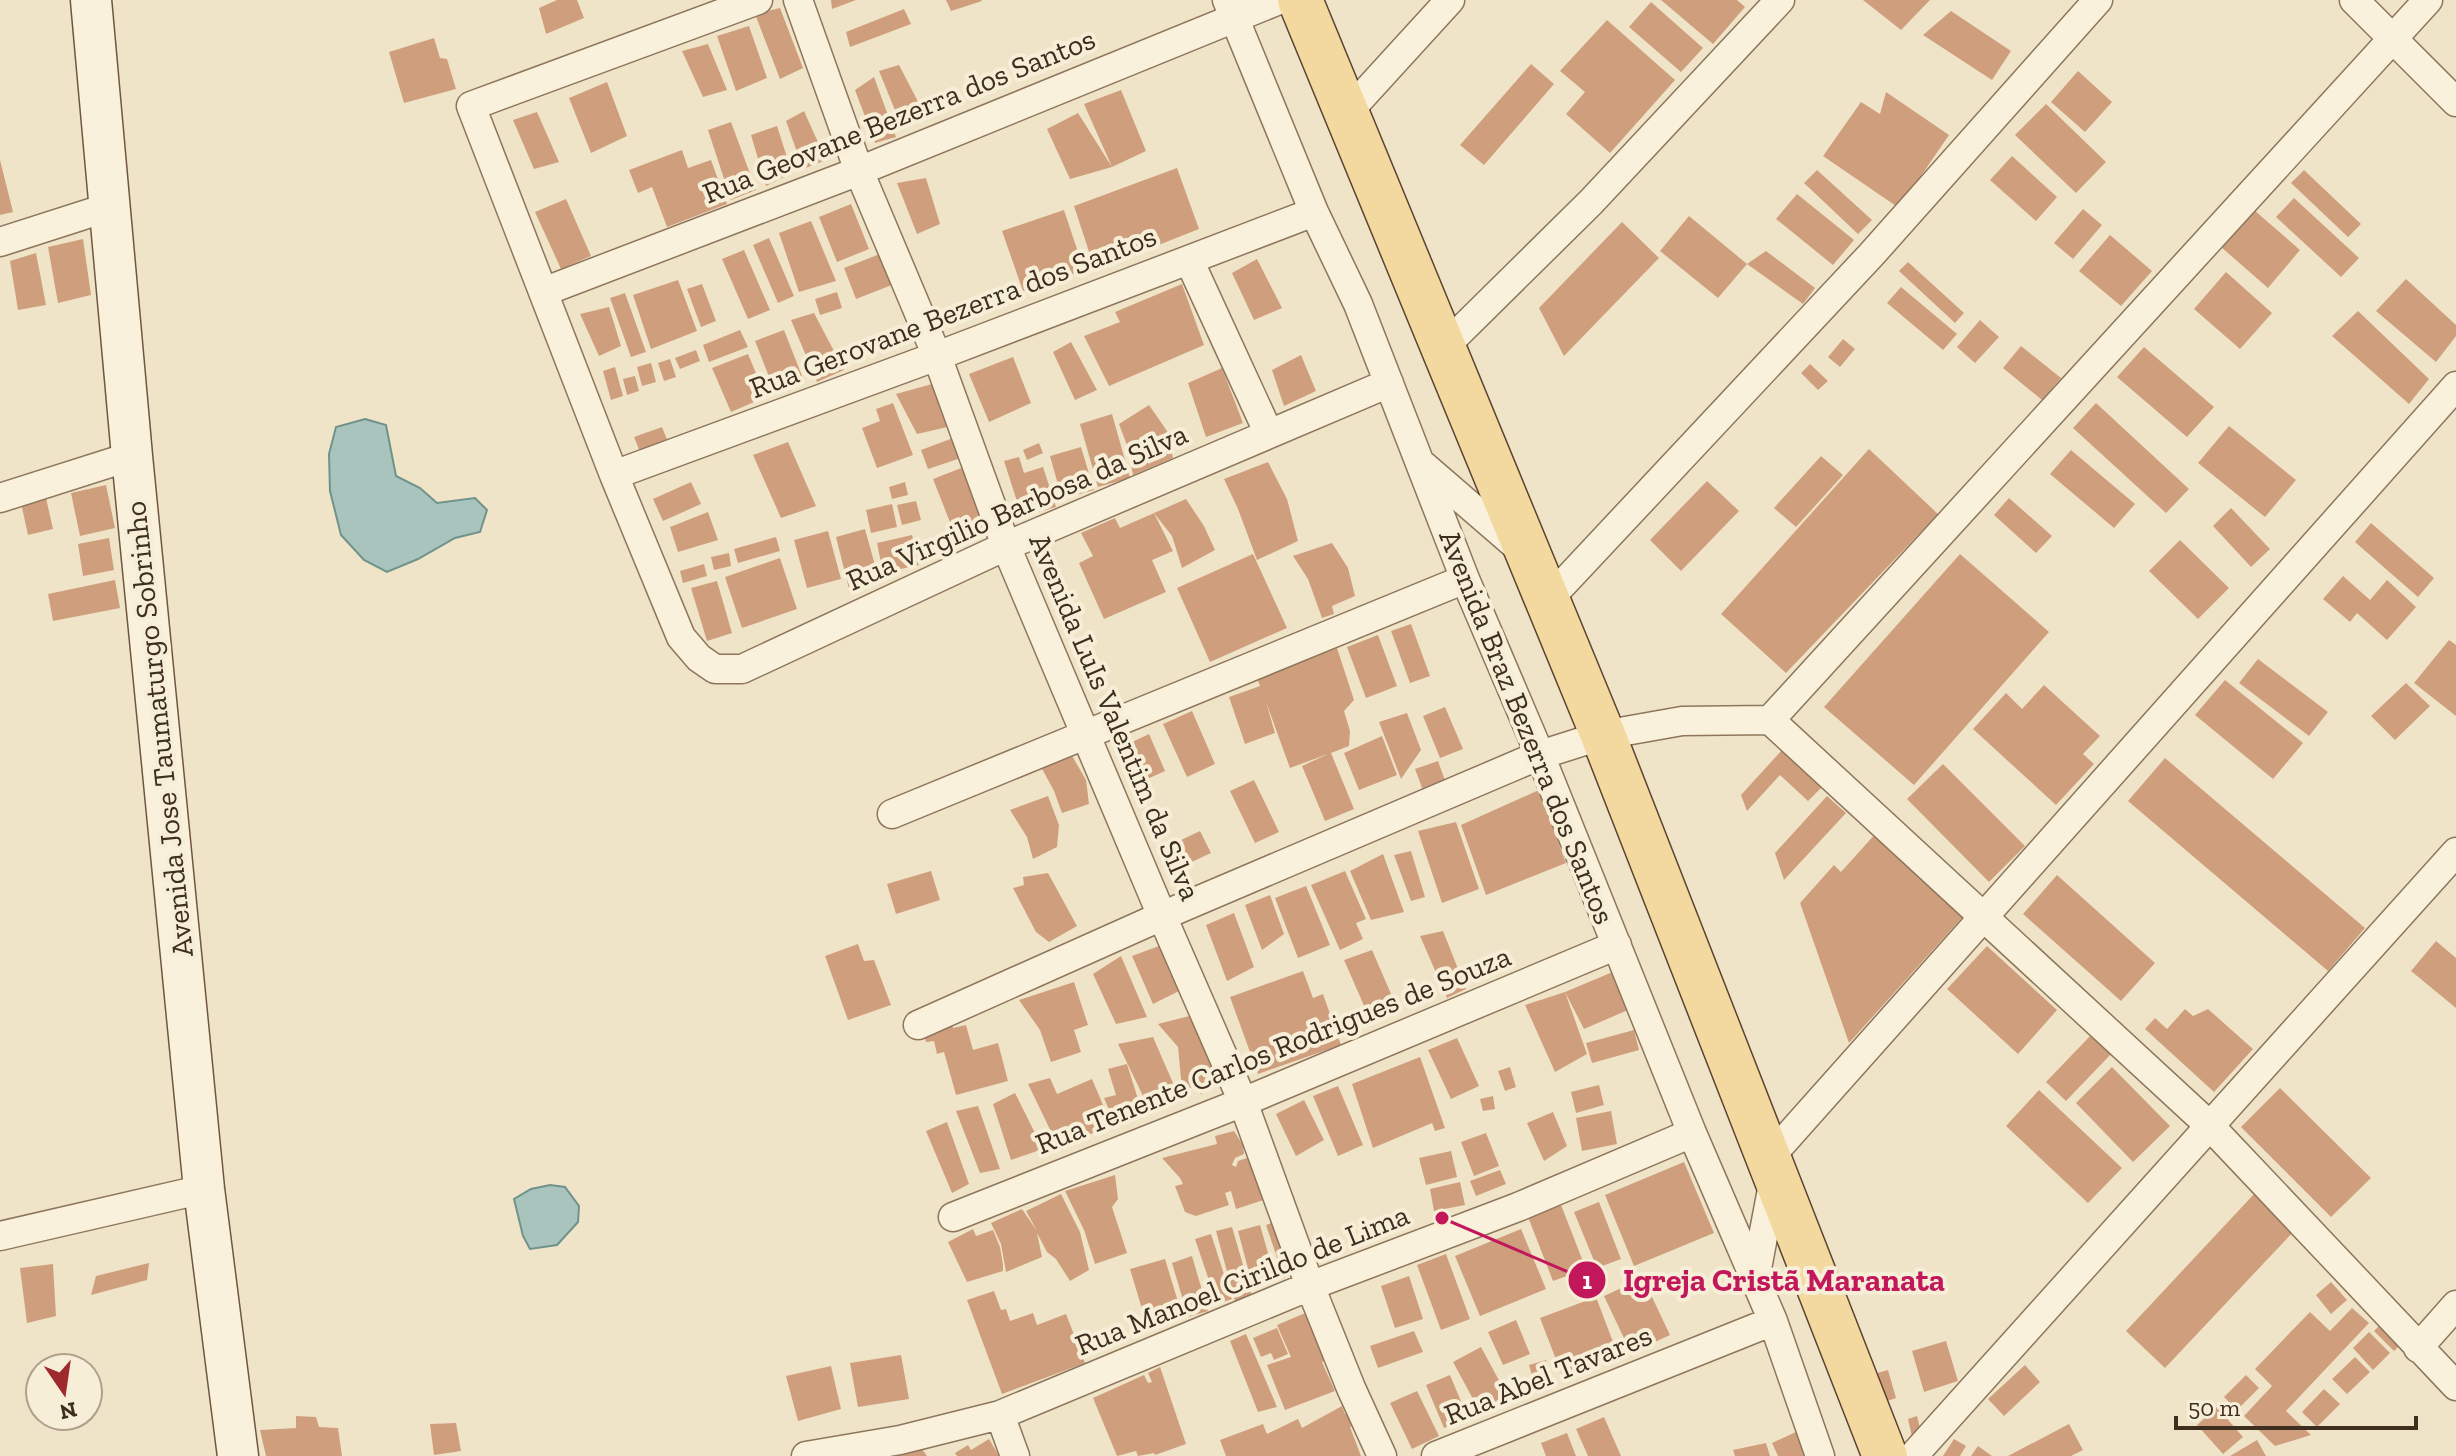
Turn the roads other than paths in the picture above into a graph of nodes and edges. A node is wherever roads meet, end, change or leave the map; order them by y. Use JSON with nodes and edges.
{"nodes":[{"id":1,"x":91,"y":0,"type":"edge"},
{"id":2,"x":758,"y":0,"type":"edge"},
{"id":3,"x":798,"y":0,"type":"edge"},
{"id":4,"x":1279,"y":0,"type":"edge"},
{"id":5,"x":1300,"y":0,"type":"edge"},
{"id":6,"x":1450,"y":0,"type":"edge"},
{"id":7,"x":1780,"y":0,"type":"edge"},
{"id":8,"x":2098,"y":0,"type":"edge"},
{"id":9,"x":2354,"y":0,"type":"edge"},
{"id":10,"x":2428,"y":0,"type":"edge"},
{"id":11,"x":1231,"y":8,"type":"edge"},
{"id":12,"x":2395,"y":39,"type":"junction"},
{"id":13,"x":2456,"y":102,"type":"edge"},
{"id":14,"x":1346,"y":114,"type":"junction"},
{"id":15,"x":859,"y":171,"type":"junction"},
{"id":16,"x":109,"y":207,"type":"junction"},
{"id":17,"x":1314,"y":212,"type":"junction"},
{"id":18,"x":0,"y":242,"type":"edge"},
{"id":19,"x":1189,"y":260,"type":"junction"},
{"id":20,"x":543,"y":292,"type":"junction"},
{"id":21,"x":1442,"y":349,"type":"junction"},
{"id":22,"x":937,"y":356,"type":"junction"},
{"id":23,"x":1389,"y":383,"type":"junction"},
{"id":24,"x":2456,"y":386,"type":"edge"},
{"id":25,"x":1269,"y":434,"type":"junction"},
{"id":26,"x":132,"y":456,"type":"junction"},
{"id":27,"x":1421,"y":463,"type":"junction"},
{"id":28,"x":614,"y":475,"type":"junction"},
{"id":29,"x":0,"y":498,"type":"edge"},
{"id":30,"x":1006,"y":546,"type":"junction"},
{"id":31,"x":1530,"y":557,"type":"junction"},
{"id":32,"x":1465,"y":579,"type":"junction"},
{"id":33,"x":1547,"y":601,"type":"junction"},
{"id":34,"x":1770,"y":720,"type":"junction"},
{"id":35,"x":1086,"y":735,"type":"junction"},
{"id":36,"x":1603,"y":735,"type":"junction"},
{"id":37,"x":1540,"y":755,"type":"junction"},
{"id":38,"x":892,"y":814,"type":"dead end"},
{"id":39,"x":2456,"y":852,"type":"edge"},
{"id":40,"x":1162,"y":916,"type":"junction"},
{"id":41,"x":1985,"y":916,"type":"junction"},
{"id":42,"x":1617,"y":945,"type":"junction"},
{"id":43,"x":918,"y":1025,"type":"dead end"},
{"id":44,"x":1243,"y":1102,"type":"junction"},
{"id":45,"x":2209,"y":1125,"type":"junction"},
{"id":46,"x":1692,"y":1133,"type":"junction"},
{"id":47,"x":1772,"y":1166,"type":"junction"},
{"id":48,"x":204,"y":1189,"type":"junction"},
{"id":49,"x":953,"y":1217,"type":"dead end"},
{"id":50,"x":0,"y":1236,"type":"edge"},
{"id":51,"x":1755,"y":1279,"type":"junction"},
{"id":52,"x":1310,"y":1286,"type":"junction"},
{"id":53,"x":2456,"y":1305,"type":"edge"},
{"id":54,"x":1773,"y":1321,"type":"junction"},
{"id":55,"x":2418,"y":1348,"type":"junction"},
{"id":56,"x":2456,"y":1386,"type":"edge"},
{"id":57,"x":1000,"y":1415,"type":"junction"},
{"id":58,"x":238,"y":1456,"type":"edge"},
{"id":59,"x":806,"y":1456,"type":"edge"},
{"id":60,"x":1015,"y":1456,"type":"edge"},
{"id":61,"x":1382,"y":1456,"type":"edge"},
{"id":62,"x":1436,"y":1456,"type":"edge"},
{"id":63,"x":1820,"y":1456,"type":"edge"},
{"id":64,"x":1885,"y":1456,"type":"edge"},
{"id":65,"x":1913,"y":1456,"type":"edge"}],
"edges":[{"from":1,"to":16,"type":"street","name":"Avenida Jose Taumaturgo Sobrinho"},
{"from":2,"to":20,"type":"street"},
{"from":3,"to":15,"type":"street","name":"Avenida LuIs Valentim da Silva"},
{"from":4,"to":11,"type":"street","name":"Rua Geovane Bezerra dos Santos"},
{"from":5,"to":14,"type":"main road"},
{"from":6,"to":14,"type":"street"},
{"from":7,"to":21,"type":"street"},
{"from":8,"to":33,"type":"street"},
{"from":9,"to":12,"type":"street"},
{"from":10,"to":12,"type":"street"},
{"from":11,"to":15,"type":"street","name":"Rua Geovane Bezerra dos Santos"},
{"from":11,"to":17,"type":"street","name":"Avenida Braz Bezerra dos Santos"},
{"from":12,"to":13,"type":"street"},
{"from":12,"to":34,"type":"street"},
{"from":14,"to":21,"type":"main road"},
{"from":15,"to":20,"type":"street","name":"Rua Geovane Bezerra dos Santos"},
{"from":15,"to":22,"type":"street","name":"Avenida LuIs Valentim da Silva"},
{"from":16,"to":18,"type":"street"},
{"from":16,"to":26,"type":"street","name":"Avenida Jose Taumaturgo Sobrinho"},
{"from":17,"to":19,"type":"street","name":"Rua Gerovane Bezerra dos Santos"},
{"from":17,"to":23,"type":"street","name":"Avenida Braz Bezerra dos Santos"},
{"from":19,"to":22,"type":"street","name":"Rua Gerovane Bezerra dos Santos"},
{"from":19,"to":25,"type":"street"},
{"from":20,"to":28,"type":"street"},
{"from":21,"to":31,"type":"main road"},
{"from":22,"to":28,"type":"street","name":"Rua Gerovane Bezerra dos Santos"},
{"from":22,"to":30,"type":"street","name":"Avenida LuIs Valentim da Silva"},
{"from":23,"to":25,"type":"street","name":"Rua Virgilio Barbosa da Silva"},
{"from":23,"to":27,"type":"street","name":"Avenida Braz Bezerra dos Santos"},
{"from":24,"to":41,"type":"street"},
{"from":25,"to":30,"type":"street","name":"Rua Virgilio Barbosa da Silva"},
{"from":26,"to":29,"type":"street"},
{"from":26,"to":48,"type":"street","name":"Avenida Jose Taumaturgo Sobrinho"},
{"from":27,"to":31,"type":"street"},
{"from":27,"to":32,"type":"street","name":"Avenida Braz Bezerra dos Santos"},
{"from":28,"to":30,"type":"street","name":"Rua Virgilio Barbosa da Silva"},
{"from":30,"to":35,"type":"street","name":"Avenida LuIs Valentim da Silva"},
{"from":31,"to":33,"type":"main road"},
{"from":32,"to":35,"type":"street"},
{"from":32,"to":37,"type":"street","name":"Avenida Braz Bezerra dos Santos"},
{"from":33,"to":36,"type":"main road"},
{"from":34,"to":36,"type":"street"},
{"from":34,"to":41,"type":"street"},
{"from":35,"to":38,"type":"street"},
{"from":35,"to":40,"type":"street","name":"Avenida LuIs Valentim da Silva"},
{"from":36,"to":37,"type":"street"},
{"from":36,"to":47,"type":"main road"},
{"from":37,"to":40,"type":"street"},
{"from":37,"to":42,"type":"street","name":"Avenida Braz Bezerra dos Santos"},
{"from":39,"to":45,"type":"street"},
{"from":40,"to":43,"type":"street"},
{"from":40,"to":44,"type":"street","name":"Avenida LuIs Valentim da Silva"},
{"from":41,"to":45,"type":"street"},
{"from":41,"to":47,"type":"street"},
{"from":42,"to":44,"type":"street","name":"Rua Tenente Carlos Rodrigues de Souza"},
{"from":42,"to":46,"type":"street","name":"Avenida Braz Bezerra dos Santos"},
{"from":44,"to":49,"type":"street","name":"Rua Tenente Carlos Rodrigues de Souza"},
{"from":44,"to":52,"type":"street","name":"Avenida LuIs Valentim da Silva"},
{"from":45,"to":55,"type":"street"},
{"from":45,"to":65,"type":"street"},
{"from":46,"to":51,"type":"street","name":"Avenida Braz Bezerra dos Santos"},
{"from":46,"to":52,"type":"street","name":"Rua Manoel Cirildo de Lima"},
{"from":47,"to":51,"type":"street"},
{"from":47,"to":64,"type":"main road"},
{"from":48,"to":50,"type":"street"},
{"from":48,"to":58,"type":"street","name":"Avenida Jose Taumaturgo Sobrinho"},
{"from":51,"to":54,"type":"street","name":"Avenida Braz Bezerra dos Santos"},
{"from":52,"to":57,"type":"street","name":"Rua Manoel Cirildo de Lima"},
{"from":52,"to":61,"type":"street","name":"Avenida LuIs Valentim da Silva"},
{"from":53,"to":55,"type":"street"},
{"from":54,"to":62,"type":"street","name":"Rua Abel Tavares"},
{"from":54,"to":63,"type":"street","name":"Avenida Braz Bezerra dos Santos"},
{"from":55,"to":56,"type":"street"},
{"from":57,"to":59,"type":"street","name":"Rua Manoel Cirildo de Lima"},
{"from":57,"to":60,"type":"street"}]}
